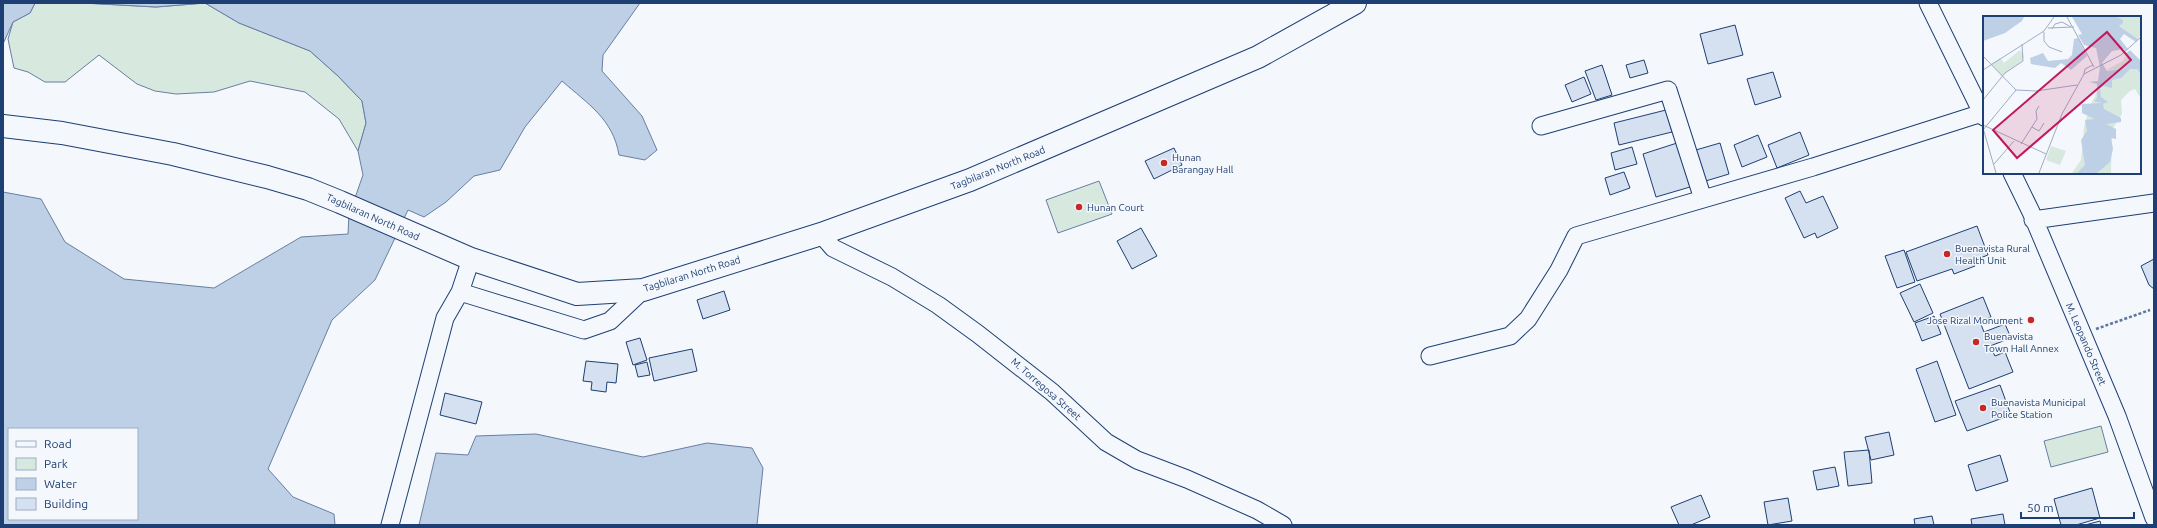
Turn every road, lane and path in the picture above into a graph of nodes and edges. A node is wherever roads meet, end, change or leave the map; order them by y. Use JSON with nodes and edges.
{"nodes":[{"id":1,"x":1355,"y":3,"type":"edge"},
{"id":2,"x":1928,"y":3,"type":"edge"},
{"id":3,"x":1983,"y":115,"type":"edge"},
{"id":4,"x":3,"y":126,"type":"edge"},
{"id":5,"x":1541,"y":126,"type":"dead end"},
{"id":6,"x":2012,"y":174,"type":"edge"},
{"id":7,"x":1703,"y":199,"type":"junction"},
{"id":8,"x":2154,"y":203,"type":"edge"},
{"id":9,"x":2033,"y":220,"type":"junction"},
{"id":10,"x":821,"y":234,"type":"junction"},
{"id":11,"x":471,"y":259,"type":"junction"},
{"id":12,"x":643,"y":290,"type":"junction"},
{"id":13,"x":460,"y":292,"type":"junction"},
{"id":14,"x":2150,"y":310,"type":"dead end"},
{"id":15,"x":2082,"y":334,"type":"junction"},
{"id":16,"x":1430,"y":356,"type":"dead end"},
{"id":17,"x":2154,"y":518,"type":"edge"},
{"id":18,"x":390,"y":525,"type":"edge"},
{"id":19,"x":1283,"y":525,"type":"edge"}],
"edges":[{"from":1,"to":10,"type":"main road","name":"Tagbilaran North Road"},
{"from":2,"to":3,"type":"street"},
{"from":3,"to":7,"type":"street"},
{"from":4,"to":11,"type":"main road","name":"Tagbilaran North Road"},
{"from":5,"to":7,"type":"street"},
{"from":6,"to":9,"type":"street","name":"M. Leopando Street"},
{"from":7,"to":16,"type":"street"},
{"from":8,"to":9,"type":"street"},
{"from":9,"to":15,"type":"street","name":"M. Leopando Street"},
{"from":10,"to":12,"type":"main road","name":"Tagbilaran North Road"},
{"from":10,"to":19,"type":"street","name":"M. Torregosa Street"},
{"from":11,"to":12,"type":"main road","name":"Tagbilaran North Road"},
{"from":11,"to":13,"type":"street"},
{"from":12,"to":13,"type":"street"},
{"from":13,"to":18,"type":"street"},
{"from":14,"to":15,"type":"path"},
{"from":15,"to":17,"type":"street","name":"M. Leopando Street"}]}
